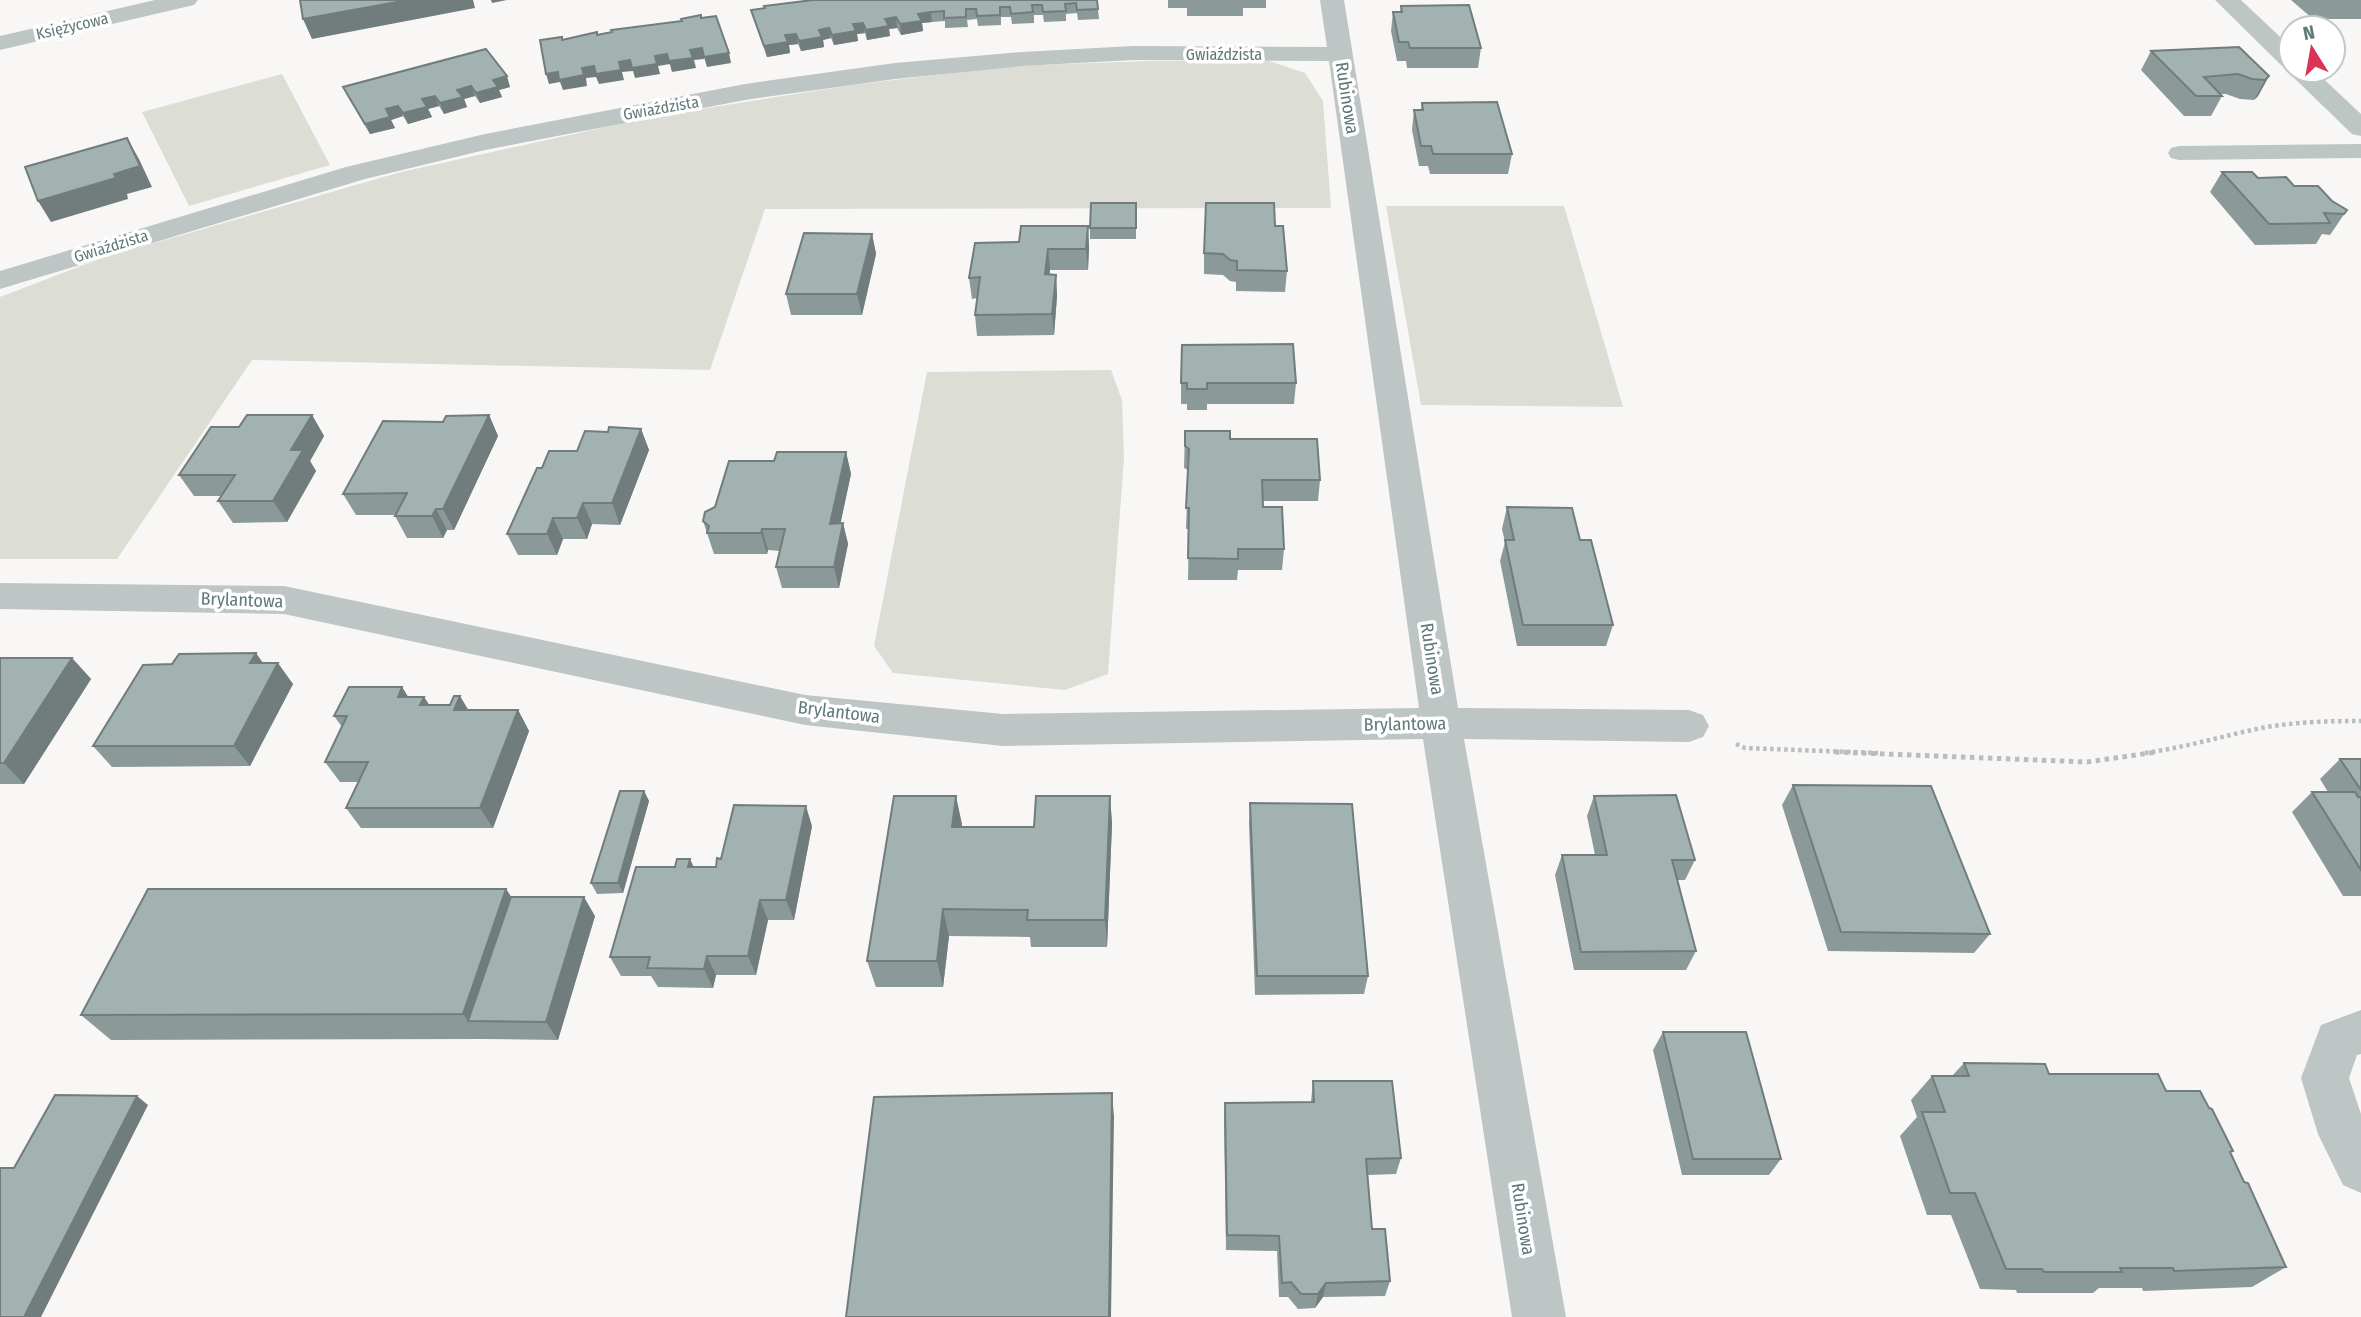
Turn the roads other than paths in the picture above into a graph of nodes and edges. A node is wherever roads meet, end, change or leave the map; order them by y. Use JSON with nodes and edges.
{"nodes":[{"id":1,"x":186,"y":0,"type":"edge"},
{"id":2,"x":1332,"y":0,"type":"edge"},
{"id":3,"x":2227,"y":0,"type":"edge"},
{"id":4,"x":0,"y":43,"type":"edge"},
{"id":5,"x":2277,"y":48,"type":"edge"},
{"id":6,"x":1340,"y":54,"type":"junction"},
{"id":7,"x":2315,"y":84,"type":"edge"},
{"id":8,"x":2361,"y":128,"type":"edge"},
{"id":9,"x":2361,"y":151,"type":"edge"},
{"id":10,"x":2179,"y":153,"type":"dead end"},
{"id":11,"x":0,"y":280,"type":"edge"},
{"id":12,"x":0,"y":596,"type":"edge"},
{"id":13,"x":1441,"y":723,"type":"junction"},
{"id":14,"x":1689,"y":726,"type":"road end"},
{"id":15,"x":2361,"y":1032,"type":"edge"},
{"id":16,"x":2361,"y":1168,"type":"edge"},
{"id":17,"x":1539,"y":1317,"type":"edge"}],
"edges":[{"from":1,"to":4,"type":"street","name":"Księżycowa"},
{"from":2,"to":6,"type":"street","name":"Rubinowa"},
{"from":3,"to":5,"type":"street"},
{"from":6,"to":11,"type":"street","name":"Gwiaździsta"},
{"from":6,"to":13,"type":"street","name":"Rubinowa"},
{"from":7,"to":8,"type":"street"},
{"from":9,"to":10,"type":"lane"},
{"from":12,"to":13,"type":"street","name":"Brylantowa"},
{"from":13,"to":14,"type":"street","name":"Brylantowa"},
{"from":13,"to":17,"type":"street","name":"Rubinowa"},
{"from":15,"to":16,"type":"street"}]}
